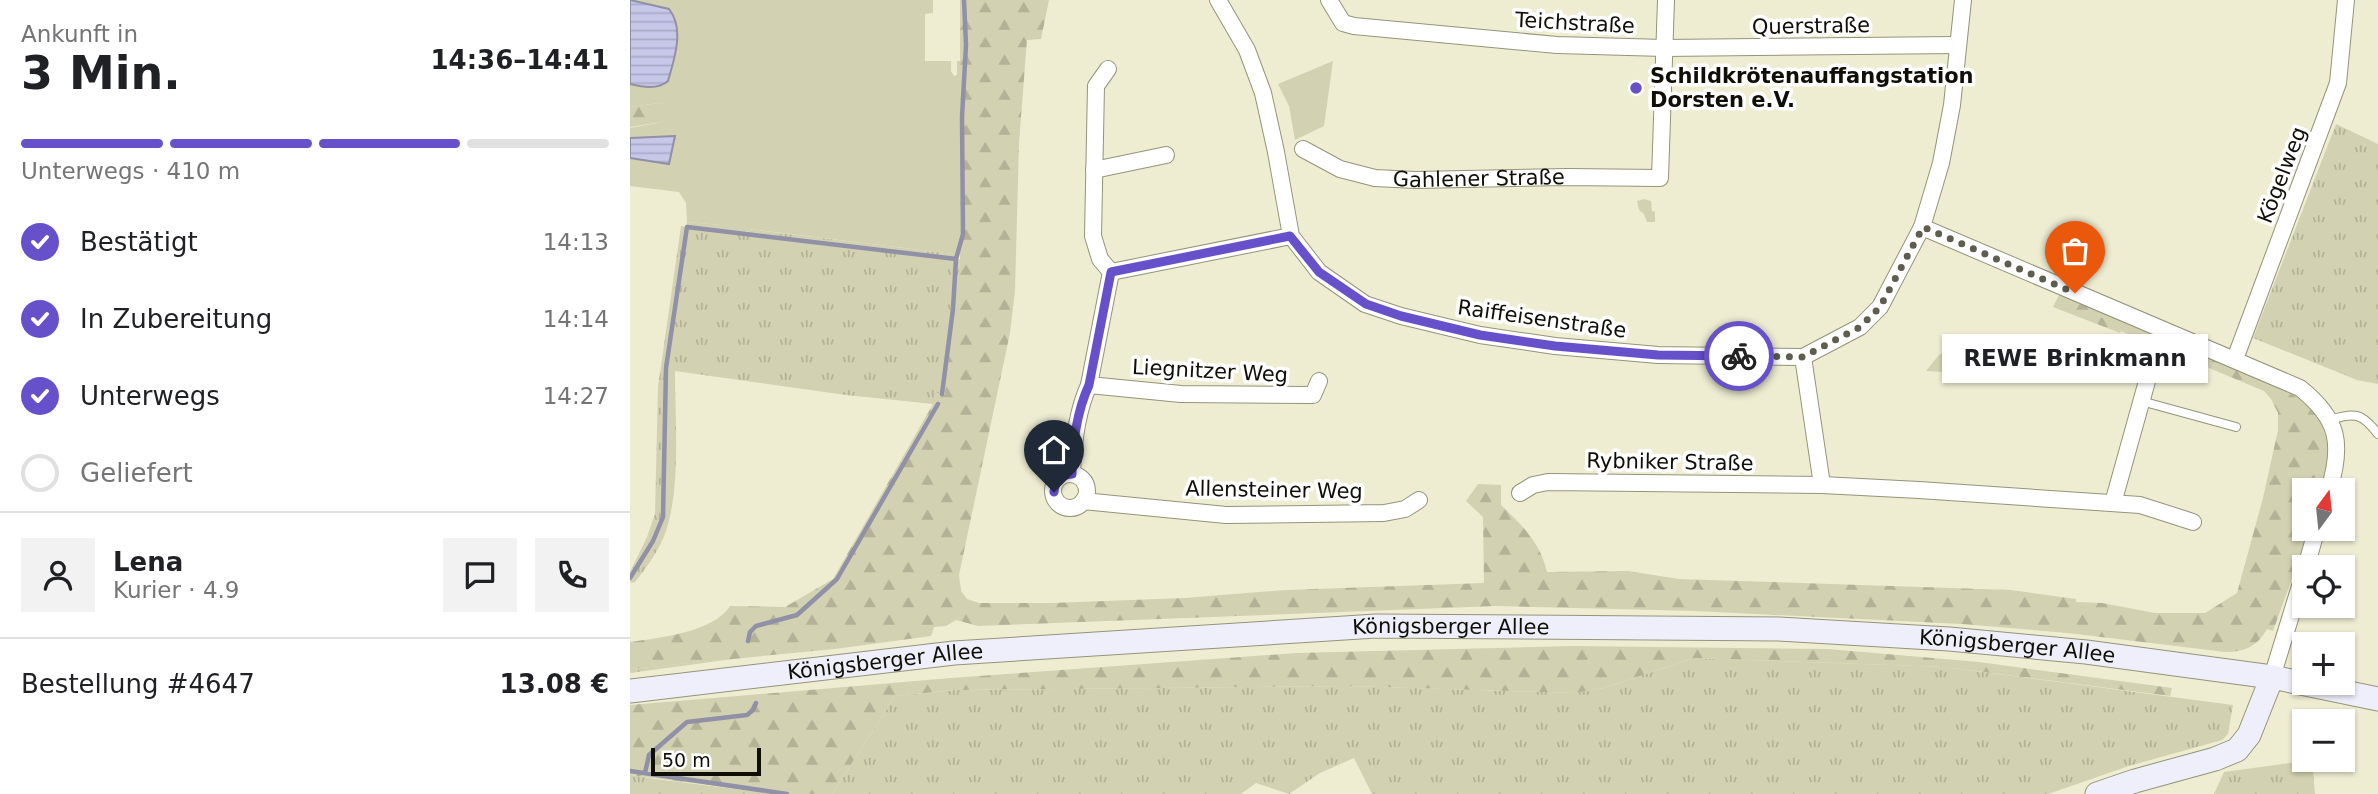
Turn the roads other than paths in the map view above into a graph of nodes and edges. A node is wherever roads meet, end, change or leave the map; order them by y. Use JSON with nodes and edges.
{"nodes":[{"id":1,"x":1218,"y":0,"type":"edge"},
{"id":2,"x":1329,"y":0,"type":"edge"},
{"id":3,"x":1666,"y":0,"type":"edge"},
{"id":4,"x":1963,"y":0,"type":"edge"},
{"id":5,"x":2346,"y":0,"type":"edge"},
{"id":6,"x":1958,"y":45,"type":"junction"},
{"id":7,"x":1664,"y":48,"type":"junction"},
{"id":8,"x":1108,"y":69,"type":"dead end"},
{"id":9,"x":1303,"y":149,"type":"dead end"},
{"id":10,"x":1166,"y":155,"type":"dead end"},
{"id":11,"x":1094,"y":170,"type":"junction"},
{"id":12,"x":1923,"y":227,"type":"junction"},
{"id":13,"x":1290,"y":236,"type":"junction"},
{"id":14,"x":1111,"y":272,"type":"junction"},
{"id":15,"x":1803,"y":357,"type":"junction"},
{"id":16,"x":2235,"y":359,"type":"junction"},
{"id":17,"x":2136,"y":363,"type":"dead end"},
{"id":18,"x":1319,"y":381,"type":"dead end"},
{"id":19,"x":1089,"y":385,"type":"junction"},
{"id":20,"x":2141,"y":401,"type":"junction"},
{"id":21,"x":2330,"y":419,"type":"junction"},
{"id":22,"x":2236,"y":427,"type":"dead end"},
{"id":23,"x":2378,"y":434,"type":"edge"},
{"id":24,"x":1072,"y":474,"type":"junction"},
{"id":25,"x":2333,"y":478,"type":"edge"},
{"id":26,"x":1822,"y":485,"type":"junction"},
{"id":27,"x":1520,"y":493,"type":"dead end"},
{"id":28,"x":1419,"y":500,"type":"dead end"},
{"id":29,"x":1083,"y":501,"type":"junction"},
{"id":30,"x":2113,"y":503,"type":"junction"},
{"id":31,"x":2193,"y":522,"type":"dead end"},
{"id":32,"x":2292,"y":612,"type":"edge"},
{"id":33,"x":2272,"y":677,"type":"junction"},
{"id":34,"x":630,"y":691,"type":"edge"},
{"id":35,"x":2378,"y":699,"type":"edge"},
{"id":36,"x":2097,"y":794,"type":"edge"}],
"edges":[{"from":1,"to":13,"type":"street","name":"Raiffeisenstraße"},
{"from":2,"to":7,"type":"street","name":"Teichstraße"},
{"from":3,"to":7,"type":"street"},
{"from":4,"to":6,"type":"street","name":"Raiffeisenstraße"},
{"from":5,"to":16,"type":"street","name":"Kögelweg"},
{"from":6,"to":7,"type":"street","name":"Querstraße"},
{"from":6,"to":12,"type":"street","name":"Raiffeisenstraße"},
{"from":7,"to":9,"type":"street","name":"Gahlener Straße"},
{"from":8,"to":11,"type":"street"},
{"from":10,"to":11,"type":"street"},
{"from":11,"to":14,"type":"street"},
{"from":12,"to":15,"type":"street","name":"Raiffeisenstraße"},
{"from":12,"to":16,"type":"street"},
{"from":13,"to":14,"type":"street"},
{"from":13,"to":15,"type":"street","name":"Raiffeisenstraße"},
{"from":14,"to":19,"type":"street"},
{"from":15,"to":26,"type":"street"},
{"from":16,"to":21,"type":"street"},
{"from":17,"to":20,"type":"street"},
{"from":18,"to":19,"type":"street","name":"Liegnitzer Weg"},
{"from":19,"to":24,"type":"street"},
{"from":20,"to":22,"type":"lane"},
{"from":20,"to":30,"type":"street"},
{"from":21,"to":23,"type":"lane"},
{"from":21,"to":25,"type":"street"},
{"from":24,"to":29,"type":"street"},
{"from":24,"to":29,"type":"street"},
{"from":26,"to":27,"type":"street","name":"Rybniker Straße"},
{"from":26,"to":30,"type":"street","name":"Rybniker Straße"},
{"from":28,"to":29,"type":"street","name":"Allensteiner Weg"},
{"from":30,"to":31,"type":"street","name":"Rybniker Straße"},
{"from":32,"to":33,"type":"street"},
{"from":33,"to":34,"type":"main road","name":"Königsberger Allee"},
{"from":33,"to":35,"type":"main road"},
{"from":33,"to":36,"type":"main road"}]}
